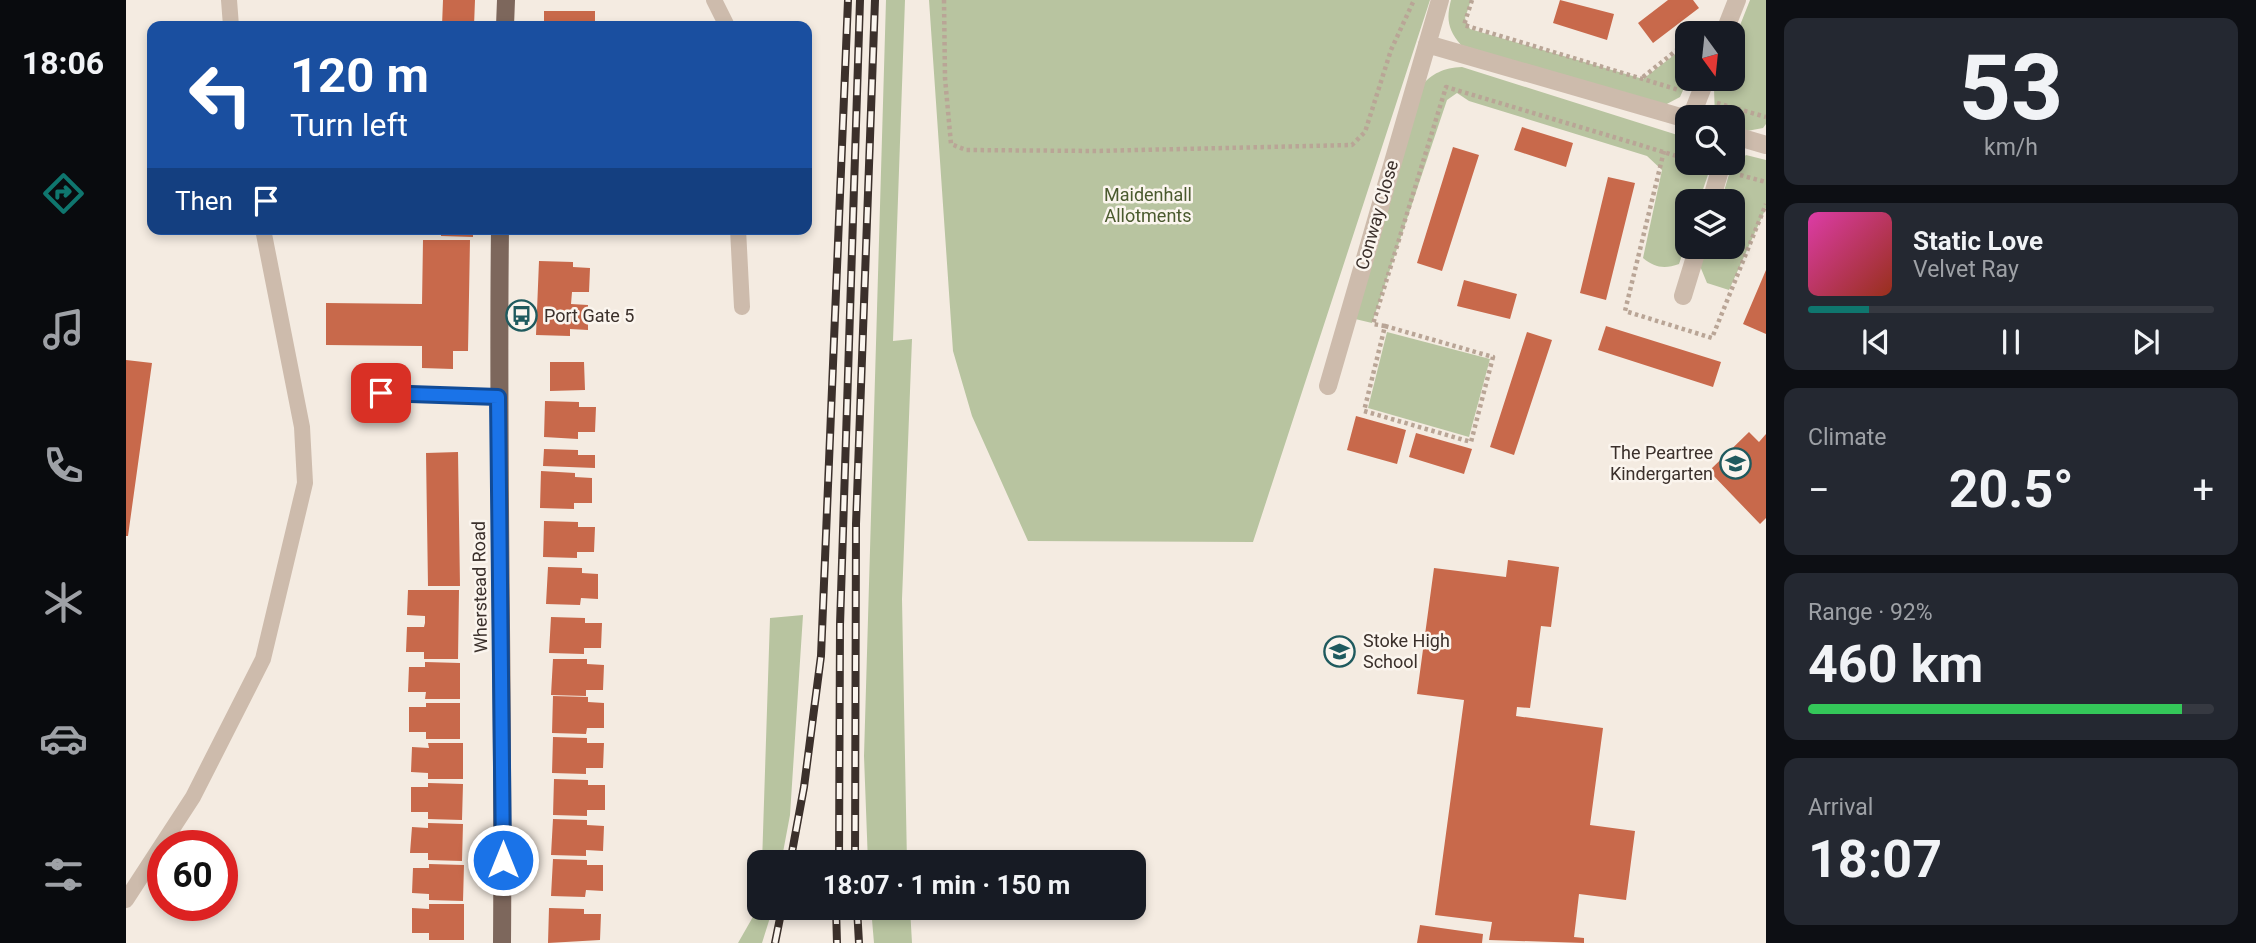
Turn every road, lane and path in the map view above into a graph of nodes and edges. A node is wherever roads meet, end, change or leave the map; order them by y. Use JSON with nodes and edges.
{"nodes":[{"id":1,"x":229,"y":0,"type":"edge"},
{"id":2,"x":506,"y":0,"type":"edge"},
{"id":3,"x":714,"y":0,"type":"edge"},
{"id":4,"x":944,"y":0,"type":"edge"},
{"id":5,"x":1413,"y":0,"type":"edge"},
{"id":6,"x":1440,"y":0,"type":"edge"},
{"id":7,"x":1472,"y":0,"type":"edge"},
{"id":8,"x":1737,"y":0,"type":"edge"},
{"id":9,"x":231,"y":21,"type":"edge"},
{"id":10,"x":505,"y":21,"type":"edge"},
{"id":11,"x":724,"y":21,"type":"edge"},
{"id":12,"x":1729,"y":21,"type":"edge"},
{"id":13,"x":1427,"y":44,"type":"junction"},
{"id":14,"x":1675,"y":51,"type":"edge"},
{"id":15,"x":1642,"y":77,"type":"junction"},
{"id":16,"x":1702,"y":91,"type":"edge"},
{"id":17,"x":1699,"y":98,"type":"junction"},
{"id":18,"x":1696,"y":105,"type":"edge"},
{"id":19,"x":1675,"y":114,"type":"edge"},
{"id":20,"x":1766,"y":117,"type":"edge"},
{"id":21,"x":1745,"y":139,"type":"edge"},
{"id":22,"x":1766,"y":145,"type":"edge"},
{"id":23,"x":1675,"y":155,"type":"edge"},
{"id":24,"x":264,"y":235,"type":"edge"},
{"id":25,"x":500,"y":235,"type":"edge"},
{"id":26,"x":738,"y":235,"type":"edge"},
{"id":27,"x":1694,"y":259,"type":"edge"},
{"id":28,"x":1683,"y":296,"type":"dead end"},
{"id":29,"x":742,"y":307,"type":"dead end"},
{"id":30,"x":1385,"y":326,"type":"junction"},
{"id":31,"x":1328,"y":386,"type":"dead end"},
{"id":32,"x":381,"y":393,"type":"dead end"},
{"id":33,"x":498,"y":397,"type":"junction"},
{"id":34,"x":126,"y":900,"type":"edge"},
{"id":35,"x":502,"y":943,"type":"edge"}],
"edges":[{"from":1,"to":9,"type":"lane"},
{"from":2,"to":10,"type":"main road"},
{"from":3,"to":11,"type":"lane"},
{"from":4,"to":5,"type":"path"},
{"from":6,"to":13,"type":"street","name":"Conway Close"},
{"from":7,"to":15,"type":"path"},
{"from":8,"to":12,"type":"street"},
{"from":13,"to":19,"type":"street"},
{"from":13,"to":31,"type":"street","name":"Conway Close"},
{"from":14,"to":15,"type":"path"},
{"from":15,"to":17,"type":"path"},
{"from":16,"to":17,"type":"street"},
{"from":17,"to":18,"type":"street"},
{"from":17,"to":20,"type":"path"},
{"from":21,"to":22,"type":"street"},
{"from":23,"to":30,"type":"path"},
{"from":24,"to":34,"type":"lane"},
{"from":25,"to":33,"type":"main road","name":"Wherstead Road"},
{"from":26,"to":29,"type":"lane"},
{"from":27,"to":28,"type":"street"},
{"from":30,"to":30,"type":"path"},
{"from":32,"to":33,"type":"lane"},
{"from":33,"to":35,"type":"main road","name":"Wherstead Road"}]}
